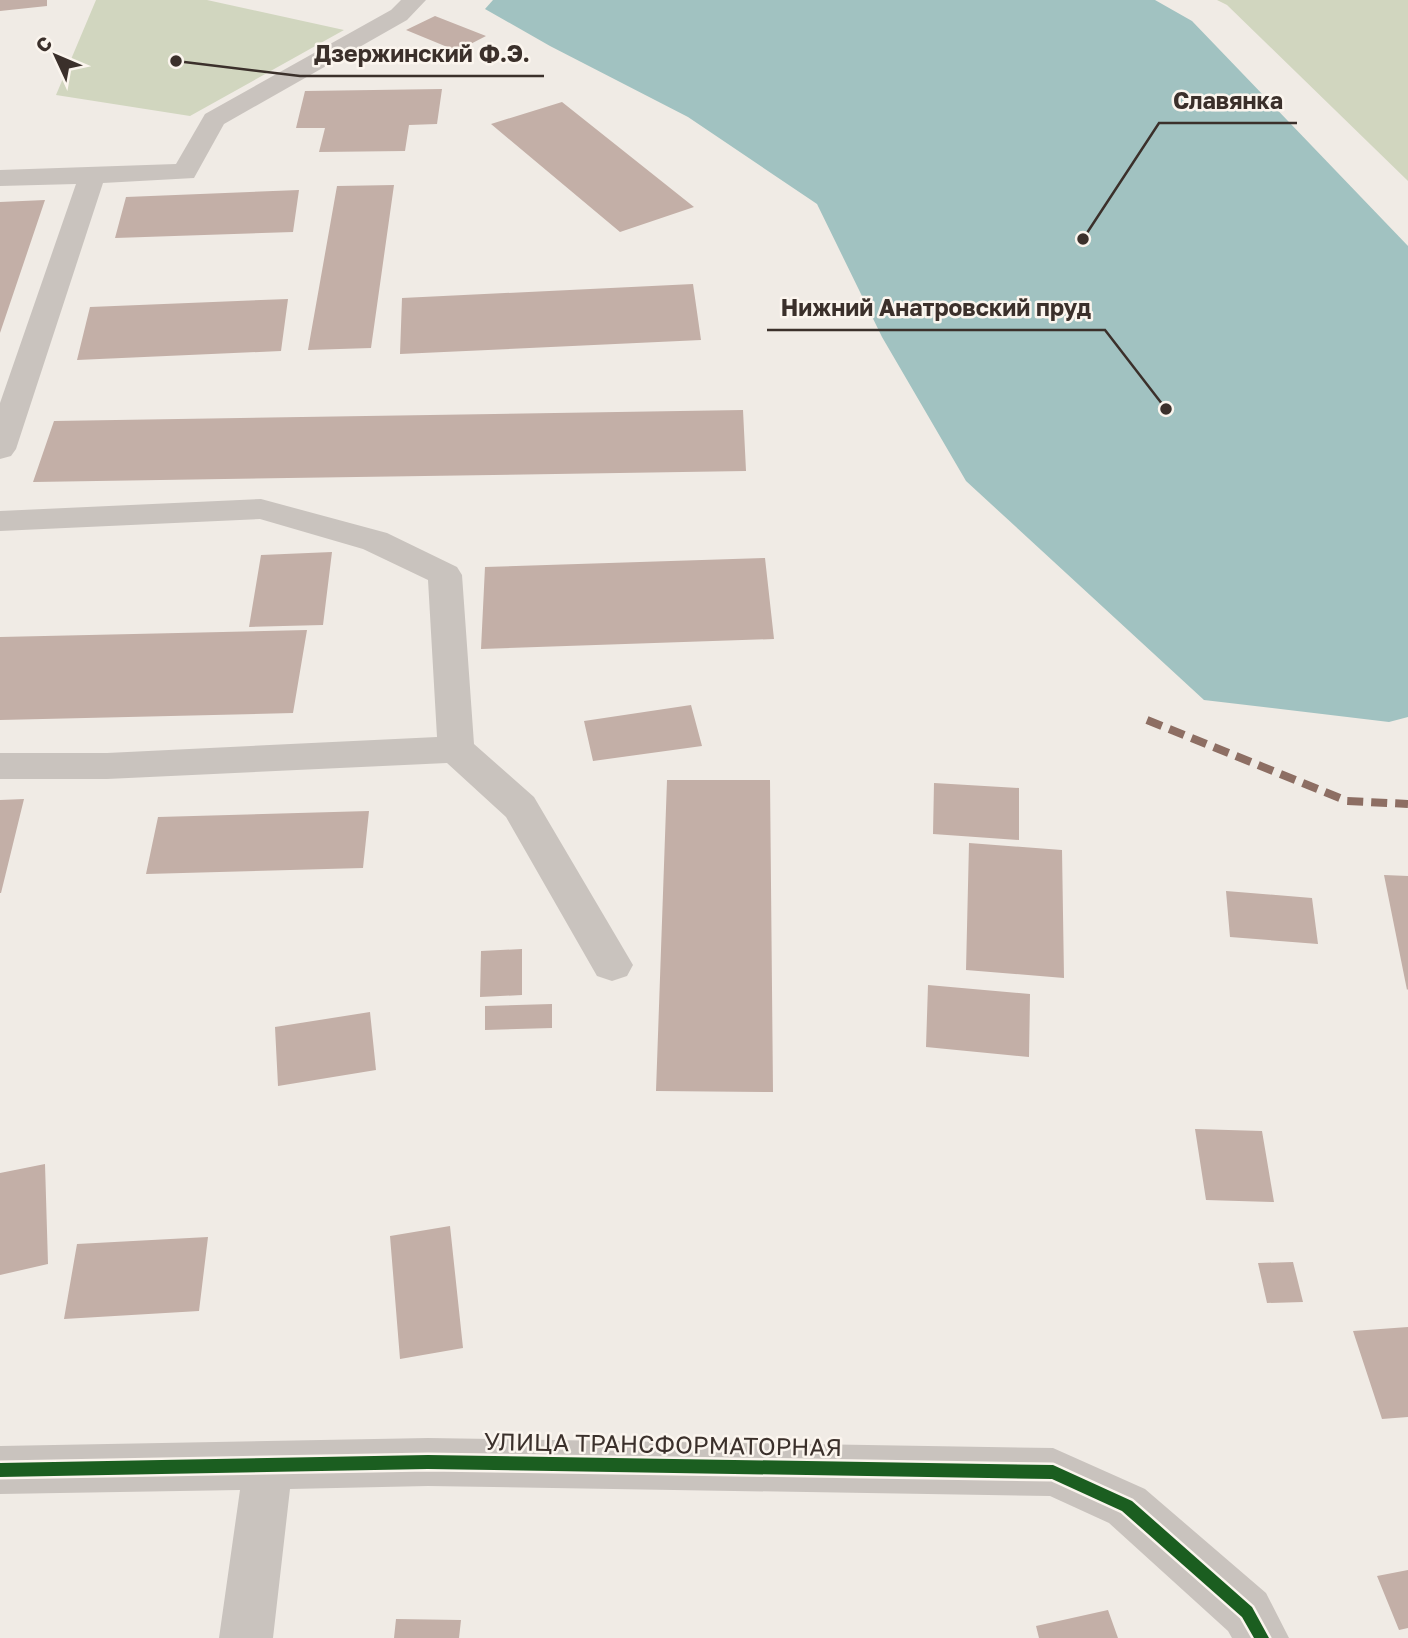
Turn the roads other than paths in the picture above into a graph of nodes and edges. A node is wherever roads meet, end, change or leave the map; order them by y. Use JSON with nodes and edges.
{"nodes":[{"id":1,"x":414,"y":0,"type":"edge"},
{"id":2,"x":92,"y":175,"type":"junction"},
{"id":3,"x":0,"y":178,"type":"edge"},
{"id":4,"x":0,"y":449,"type":"edge"},
{"id":5,"x":0,"y":521,"type":"edge"},
{"id":6,"x":456,"y":749,"type":"junction"},
{"id":7,"x":0,"y":765,"type":"edge"},
{"id":8,"x":612,"y":965,"type":"dead end"},
{"id":9,"x":268,"y":1466,"type":"junction"},
{"id":10,"x":0,"y":1470,"type":"edge"},
{"id":11,"x":246,"y":1638,"type":"edge"},
{"id":12,"x":1262,"y":1638,"type":"edge"}],
"edges":[{"from":1,"to":2,"type":"street"},
{"from":2,"to":3,"type":"street"},
{"from":2,"to":4,"type":"street"},
{"from":5,"to":6,"type":"street"},
{"from":6,"to":7,"type":"street"},
{"from":6,"to":8,"type":"street"},
{"from":9,"to":10,"type":"street","name":"УЛИЦА ТРАНСФОРМАТОРНАЯ"},
{"from":9,"to":11,"type":"street"},
{"from":9,"to":12,"type":"street","name":"УЛИЦА ТРАНСФОРМАТОРНАЯ"}]}
